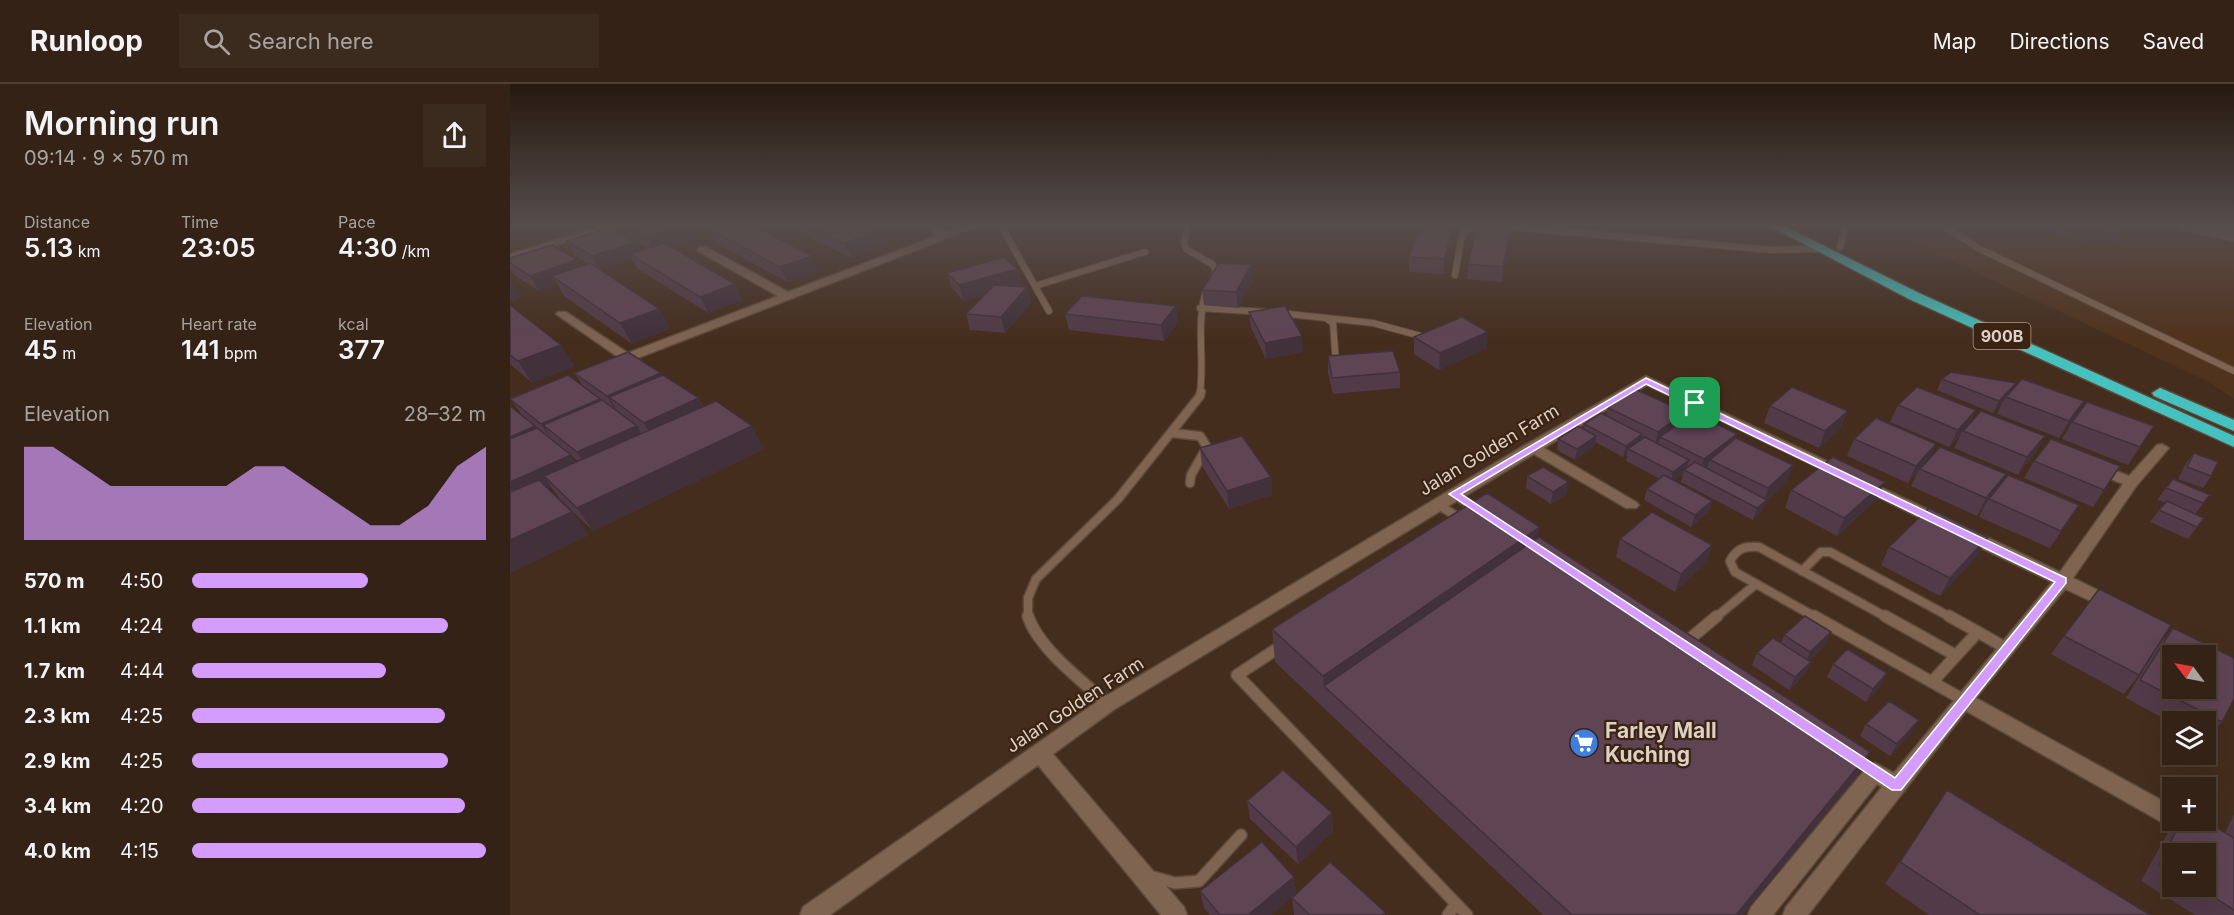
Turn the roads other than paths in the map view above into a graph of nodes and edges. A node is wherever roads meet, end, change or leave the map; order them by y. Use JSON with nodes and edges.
{"nodes":[{"id":1,"x":727,"y":263,"type":"edge"},
{"id":2,"x":872,"y":263,"type":"edge"},
{"id":3,"x":1022,"y":263,"type":"edge"},
{"id":4,"x":1110,"y":263,"type":"edge"},
{"id":5,"x":1210,"y":263,"type":"edge"},
{"id":6,"x":1457,"y":263,"type":"edge"},
{"id":7,"x":1847,"y":263,"type":"edge"},
{"id":8,"x":1872,"y":263,"type":"edge"},
{"id":9,"x":2009,"y":263,"type":"edge"},
{"id":10,"x":1455,"y":275,"type":"dead end"},
{"id":11,"x":1035,"y":286,"type":"junction"},
{"id":12,"x":785,"y":295,"type":"junction"},
{"id":13,"x":1200,"y":308,"type":"junction"},
{"id":14,"x":1049,"y":311,"type":"dead end"},
{"id":15,"x":562,"y":315,"type":"dead end"},
{"id":16,"x":1326,"y":318,"type":"junction"},
{"id":17,"x":1431,"y":339,"type":"edge"},
{"id":18,"x":627,"y":358,"type":"junction"},
{"id":19,"x":606,"y":366,"type":"edge"},
{"id":20,"x":1336,"y":369,"type":"edge"},
{"id":21,"x":2234,"y":371,"type":"edge"},
{"id":22,"x":2234,"y":426,"type":"edge"},
{"id":23,"x":1172,"y":433,"type":"junction"},
{"id":24,"x":2234,"y":442,"type":"edge"},
{"id":25,"x":1532,"y":447,"type":"junction"},
{"id":26,"x":2162,"y":448,"type":"dead end"},
{"id":27,"x":2078,"y":460,"type":"edge"},
{"id":28,"x":2132,"y":482,"type":"junction"},
{"id":29,"x":1190,"y":483,"type":"dead end"},
{"id":30,"x":1454,"y":494,"type":"junction"},
{"id":31,"x":1437,"y":504,"type":"junction"},
{"id":32,"x":1630,"y":506,"type":"dead end"},
{"id":33,"x":1484,"y":514,"type":"edge"},
{"id":34,"x":1466,"y":528,"type":"edge"},
{"id":35,"x":1802,"y":571,"type":"junction"},
{"id":36,"x":2062,"y":581,"type":"junction"},
{"id":37,"x":1756,"y":584,"type":"junction"},
{"id":38,"x":2124,"y":610,"type":"edge"},
{"id":39,"x":1976,"y":631,"type":"junction"},
{"id":40,"x":1297,"y":636,"type":"edge"},
{"id":41,"x":1674,"y":638,"type":"edge"},
{"id":42,"x":1684,"y":645,"type":"junction"},
{"id":43,"x":2006,"y":648,"type":"junction"},
{"id":44,"x":1693,"y":651,"type":"edge"},
{"id":45,"x":1955,"y":655,"type":"junction"},
{"id":46,"x":1932,"y":682,"type":"junction"},
{"id":47,"x":1964,"y":700,"type":"junction"},
{"id":48,"x":1108,"y":704,"type":"junction"},
{"id":49,"x":1039,"y":751,"type":"junction"},
{"id":50,"x":1897,"y":786,"type":"junction"},
{"id":51,"x":2162,"y":811,"type":"edge"},
{"id":52,"x":1241,"y":835,"type":"dead end"},
{"id":53,"x":1132,"y":865,"type":"junction"},
{"id":54,"x":1456,"y":904,"type":"junction"},
{"id":55,"x":811,"y":915,"type":"edge"},
{"id":56,"x":1176,"y":915,"type":"edge"},
{"id":57,"x":1448,"y":915,"type":"edge"},
{"id":58,"x":1467,"y":915,"type":"edge"},
{"id":59,"x":1759,"y":915,"type":"edge"},
{"id":60,"x":1794,"y":915,"type":"edge"}],
"edges":[{"from":1,"to":12,"type":"street"},
{"from":2,"to":12,"type":"street"},
{"from":3,"to":11,"type":"lane"},
{"from":4,"to":11,"type":"lane"},
{"from":5,"to":13,"type":"lane"},
{"from":6,"to":10,"type":"lane"},
{"from":7,"to":24,"type":"highway","number":"900B"},
{"from":8,"to":22,"type":"highway"},
{"from":9,"to":21,"type":"lane"},
{"from":11,"to":14,"type":"lane"},
{"from":12,"to":18,"type":"street"},
{"from":13,"to":16,"type":"lane"},
{"from":13,"to":23,"type":"lane"},
{"from":15,"to":18,"type":"street"},
{"from":16,"to":17,"type":"lane"},
{"from":16,"to":20,"type":"lane"},
{"from":18,"to":19,"type":"street"},
{"from":23,"to":29,"type":"lane"},
{"from":23,"to":48,"type":"lane"},
{"from":25,"to":30,"type":"street","name":"Jalan Golden Farm"},
{"from":25,"to":32,"type":"street"},
{"from":25,"to":36,"type":"street","name":"Jalan Golden Farm"},
{"from":26,"to":28,"type":"street"},
{"from":27,"to":28,"type":"street"},
{"from":28,"to":36,"type":"street"},
{"from":30,"to":31,"type":"street","name":"Jalan Golden Farm"},
{"from":30,"to":33,"type":"lane"},
{"from":31,"to":34,"type":"lane"},
{"from":31,"to":48,"type":"street","name":"Jalan Golden Farm"},
{"from":35,"to":37,"type":"lane"},
{"from":35,"to":39,"type":"lane"},
{"from":35,"to":45,"type":"lane"},
{"from":36,"to":38,"type":"street","name":"Jalan Golden Farm"},
{"from":36,"to":43,"type":"street"},
{"from":37,"to":42,"type":"lane"},
{"from":37,"to":46,"type":"lane"},
{"from":39,"to":43,"type":"lane"},
{"from":39,"to":45,"type":"lane"},
{"from":40,"to":54,"type":"lane"},
{"from":41,"to":42,"type":"lane"},
{"from":42,"to":44,"type":"lane"},
{"from":43,"to":47,"type":"street"},
{"from":45,"to":46,"type":"lane"},
{"from":46,"to":47,"type":"lane"},
{"from":47,"to":50,"type":"street"},
{"from":47,"to":51,"type":"street"},
{"from":48,"to":49,"type":"street","name":"Jalan Golden Farm"},
{"from":49,"to":53,"type":"street"},
{"from":49,"to":55,"type":"street","name":"Jalan Golden Farm"},
{"from":50,"to":59,"type":"street"},
{"from":50,"to":60,"type":"street"},
{"from":52,"to":53,"type":"lane"},
{"from":53,"to":56,"type":"street"},
{"from":54,"to":57,"type":"lane"},
{"from":54,"to":58,"type":"lane"}]}
